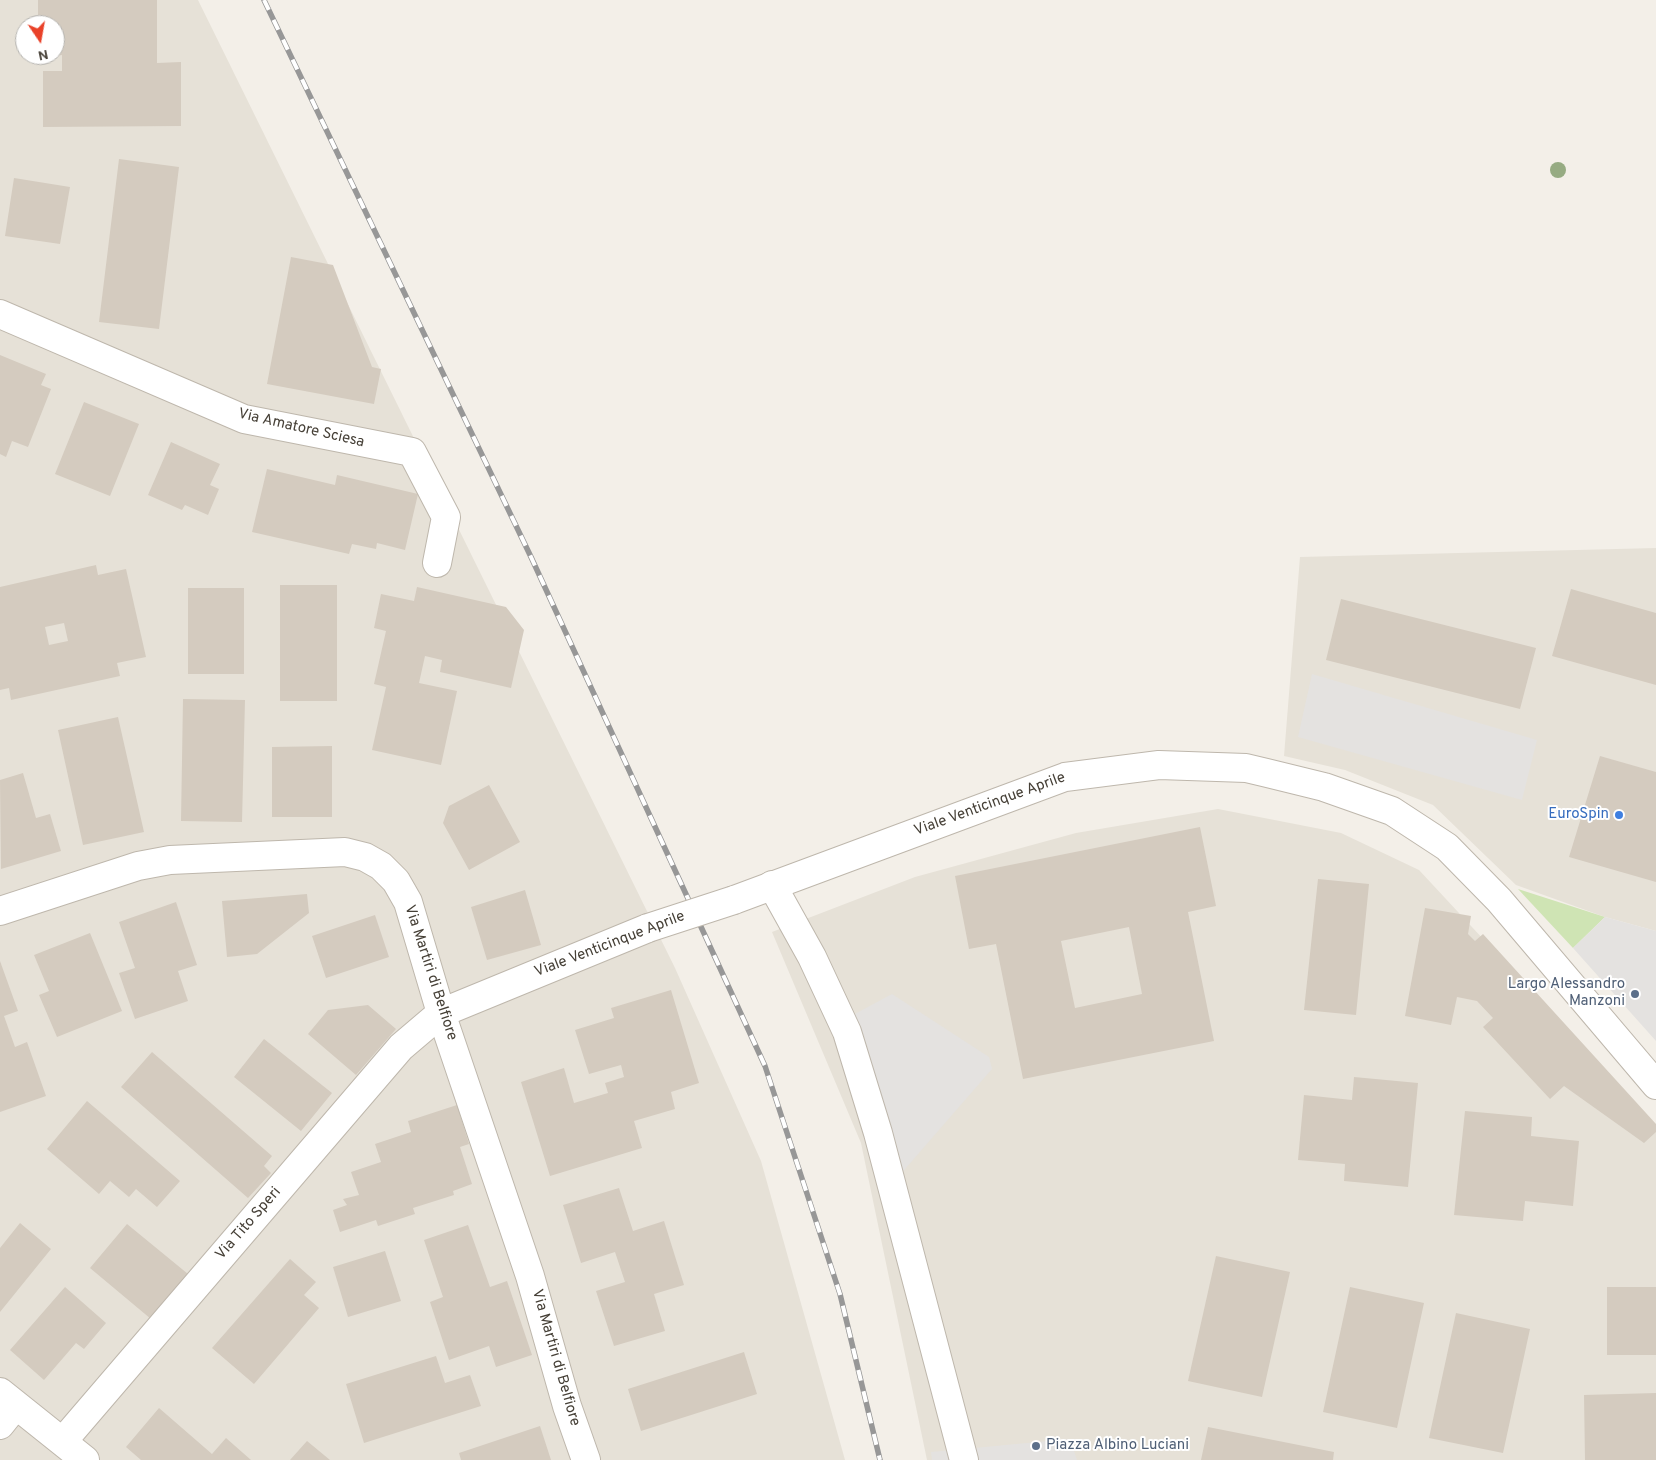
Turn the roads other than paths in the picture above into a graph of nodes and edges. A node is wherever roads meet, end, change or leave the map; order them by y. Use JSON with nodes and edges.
{"nodes":[{"id":1,"x":0,"y":314,"type":"edge"},
{"id":2,"x":437,"y":564,"type":"dead end"},
{"id":3,"x":772,"y":885,"type":"junction"},
{"id":4,"x":0,"y":911,"type":"edge"},
{"id":5,"x":441,"y":1013,"type":"junction"},
{"id":6,"x":1656,"y":1085,"type":"edge"},
{"id":7,"x":5,"y":1408,"type":"edge"},
{"id":8,"x":63,"y":1441,"type":"junction"},
{"id":9,"x":85,"y":1460,"type":"edge"},
{"id":10,"x":586,"y":1460,"type":"edge"},
{"id":11,"x":964,"y":1460,"type":"edge"}],
"edges":[{"from":1,"to":2,"type":"street","name":"Via Amatore Sciesa"},
{"from":3,"to":5,"type":"street","name":"Viale Venticinque Aprile","bridge":true},
{"from":3,"to":6,"type":"street","name":"Viale Venticinque Aprile"},
{"from":3,"to":11,"type":"street"},
{"from":4,"to":5,"type":"street","name":"Via Martiri di Belfiore"},
{"from":5,"to":8,"type":"street","name":"Via Tito Speri"},
{"from":5,"to":10,"type":"street","name":"Via Martiri di Belfiore"},
{"from":7,"to":8,"type":"street"},
{"from":8,"to":9,"type":"street"}]}
